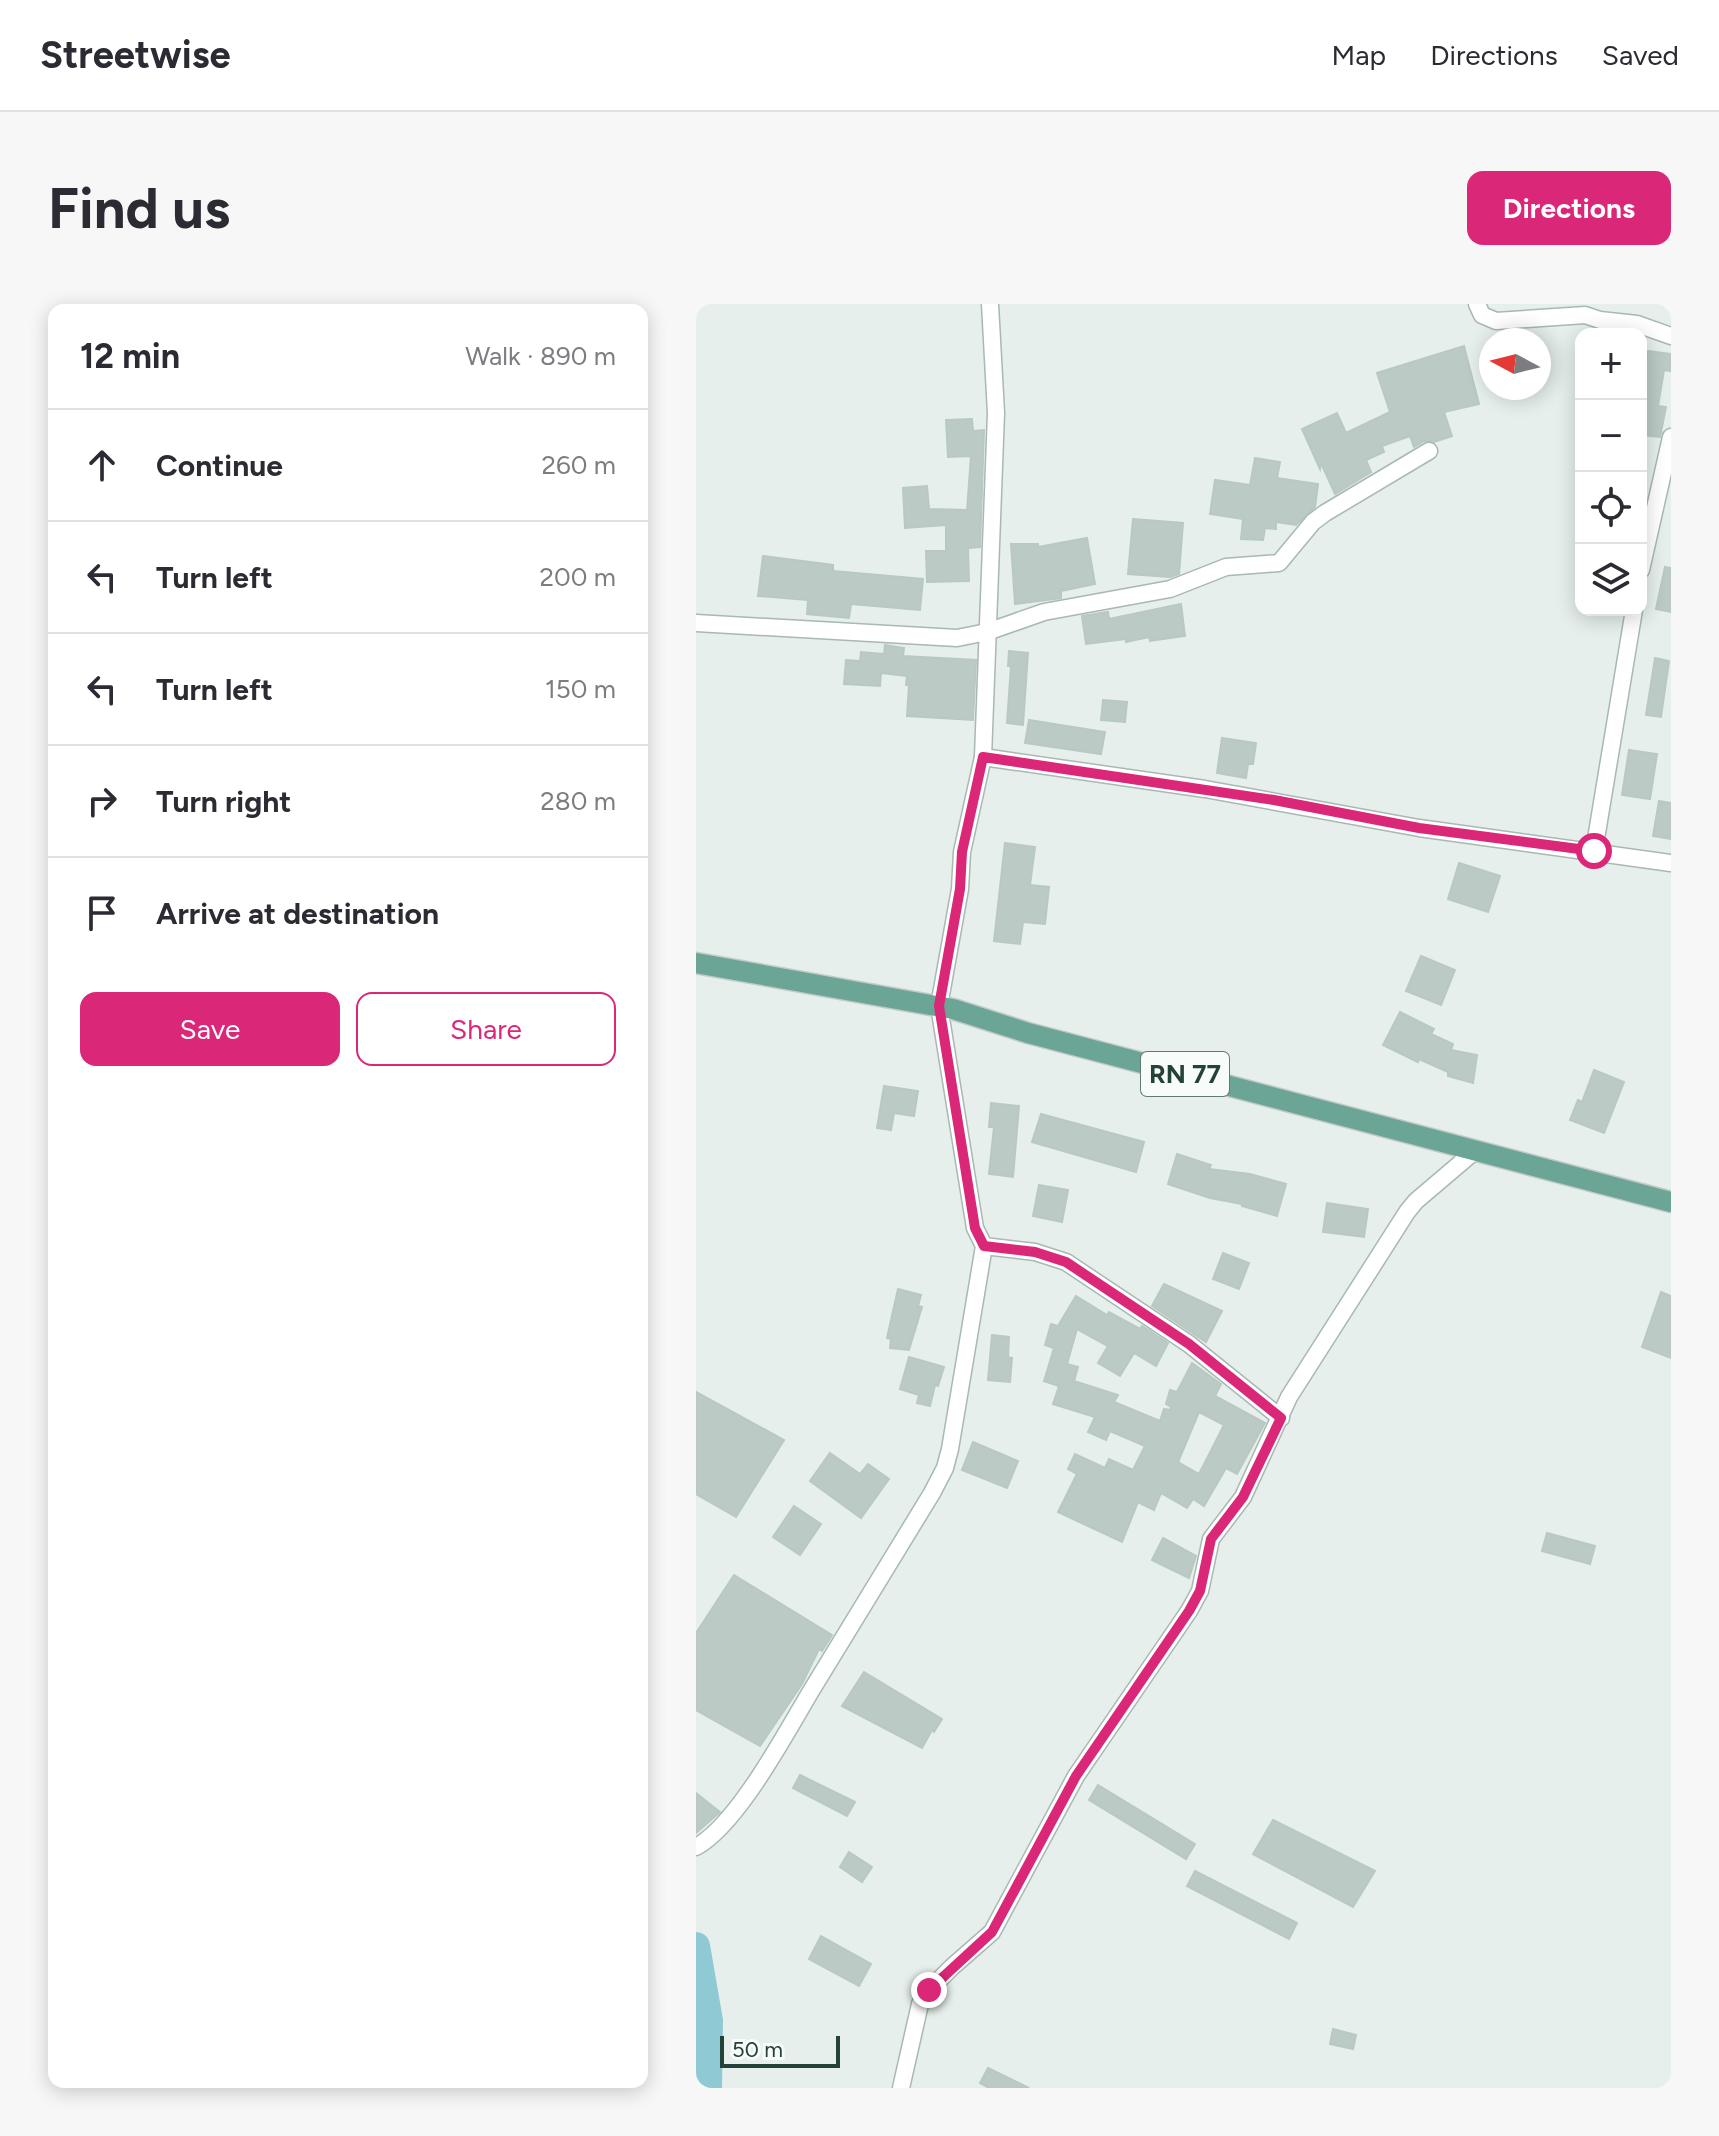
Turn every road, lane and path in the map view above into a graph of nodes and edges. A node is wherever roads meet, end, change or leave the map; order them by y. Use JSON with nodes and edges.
{"nodes":[{"id":1,"x":990,"y":304,"type":"edge"},
{"id":2,"x":1477,"y":304,"type":"edge"},
{"id":3,"x":1671,"y":336,"type":"edge"},
{"id":4,"x":1671,"y":437,"type":"edge"},
{"id":5,"x":1429,"y":451,"type":"dead end"},
{"id":6,"x":1647,"y":544,"type":"edge"},
{"id":7,"x":1633,"y":616,"type":"edge"},
{"id":8,"x":696,"y":623,"type":"edge"},
{"id":9,"x":987,"y":632,"type":"junction"},
{"id":10,"x":983,"y":757,"type":"junction"},
{"id":11,"x":1594,"y":851,"type":"junction"},
{"id":12,"x":1671,"y":863,"type":"edge"},
{"id":13,"x":696,"y":963,"type":"edge"},
{"id":14,"x":939,"y":1006,"type":"junction"},
{"id":15,"x":1476,"y":1150,"type":"junction"},
{"id":16,"x":1671,"y":1202,"type":"edge"},
{"id":17,"x":984,"y":1246,"type":"junction"},
{"id":18,"x":1281,"y":1418,"type":"junction"},
{"id":19,"x":696,"y":1847,"type":"edge"},
{"id":20,"x":901,"y":2088,"type":"edge"}],
"edges":[{"from":1,"to":9,"type":"street"},
{"from":2,"to":3,"type":"street"},
{"from":4,"to":6,"type":"street"},
{"from":5,"to":9,"type":"street"},
{"from":7,"to":11,"type":"street"},
{"from":8,"to":9,"type":"street"},
{"from":9,"to":10,"type":"street"},
{"from":10,"to":11,"type":"street"},
{"from":10,"to":14,"type":"street"},
{"from":11,"to":12,"type":"street"},
{"from":13,"to":14,"type":"main road","number":"RN 77"},
{"from":14,"to":15,"type":"main road","number":"RN 77"},
{"from":14,"to":17,"type":"street"},
{"from":15,"to":16,"type":"main road","number":"RN 77"},
{"from":15,"to":18,"type":"street"},
{"from":17,"to":18,"type":"street"},
{"from":17,"to":19,"type":"street"},
{"from":18,"to":20,"type":"street"}]}
